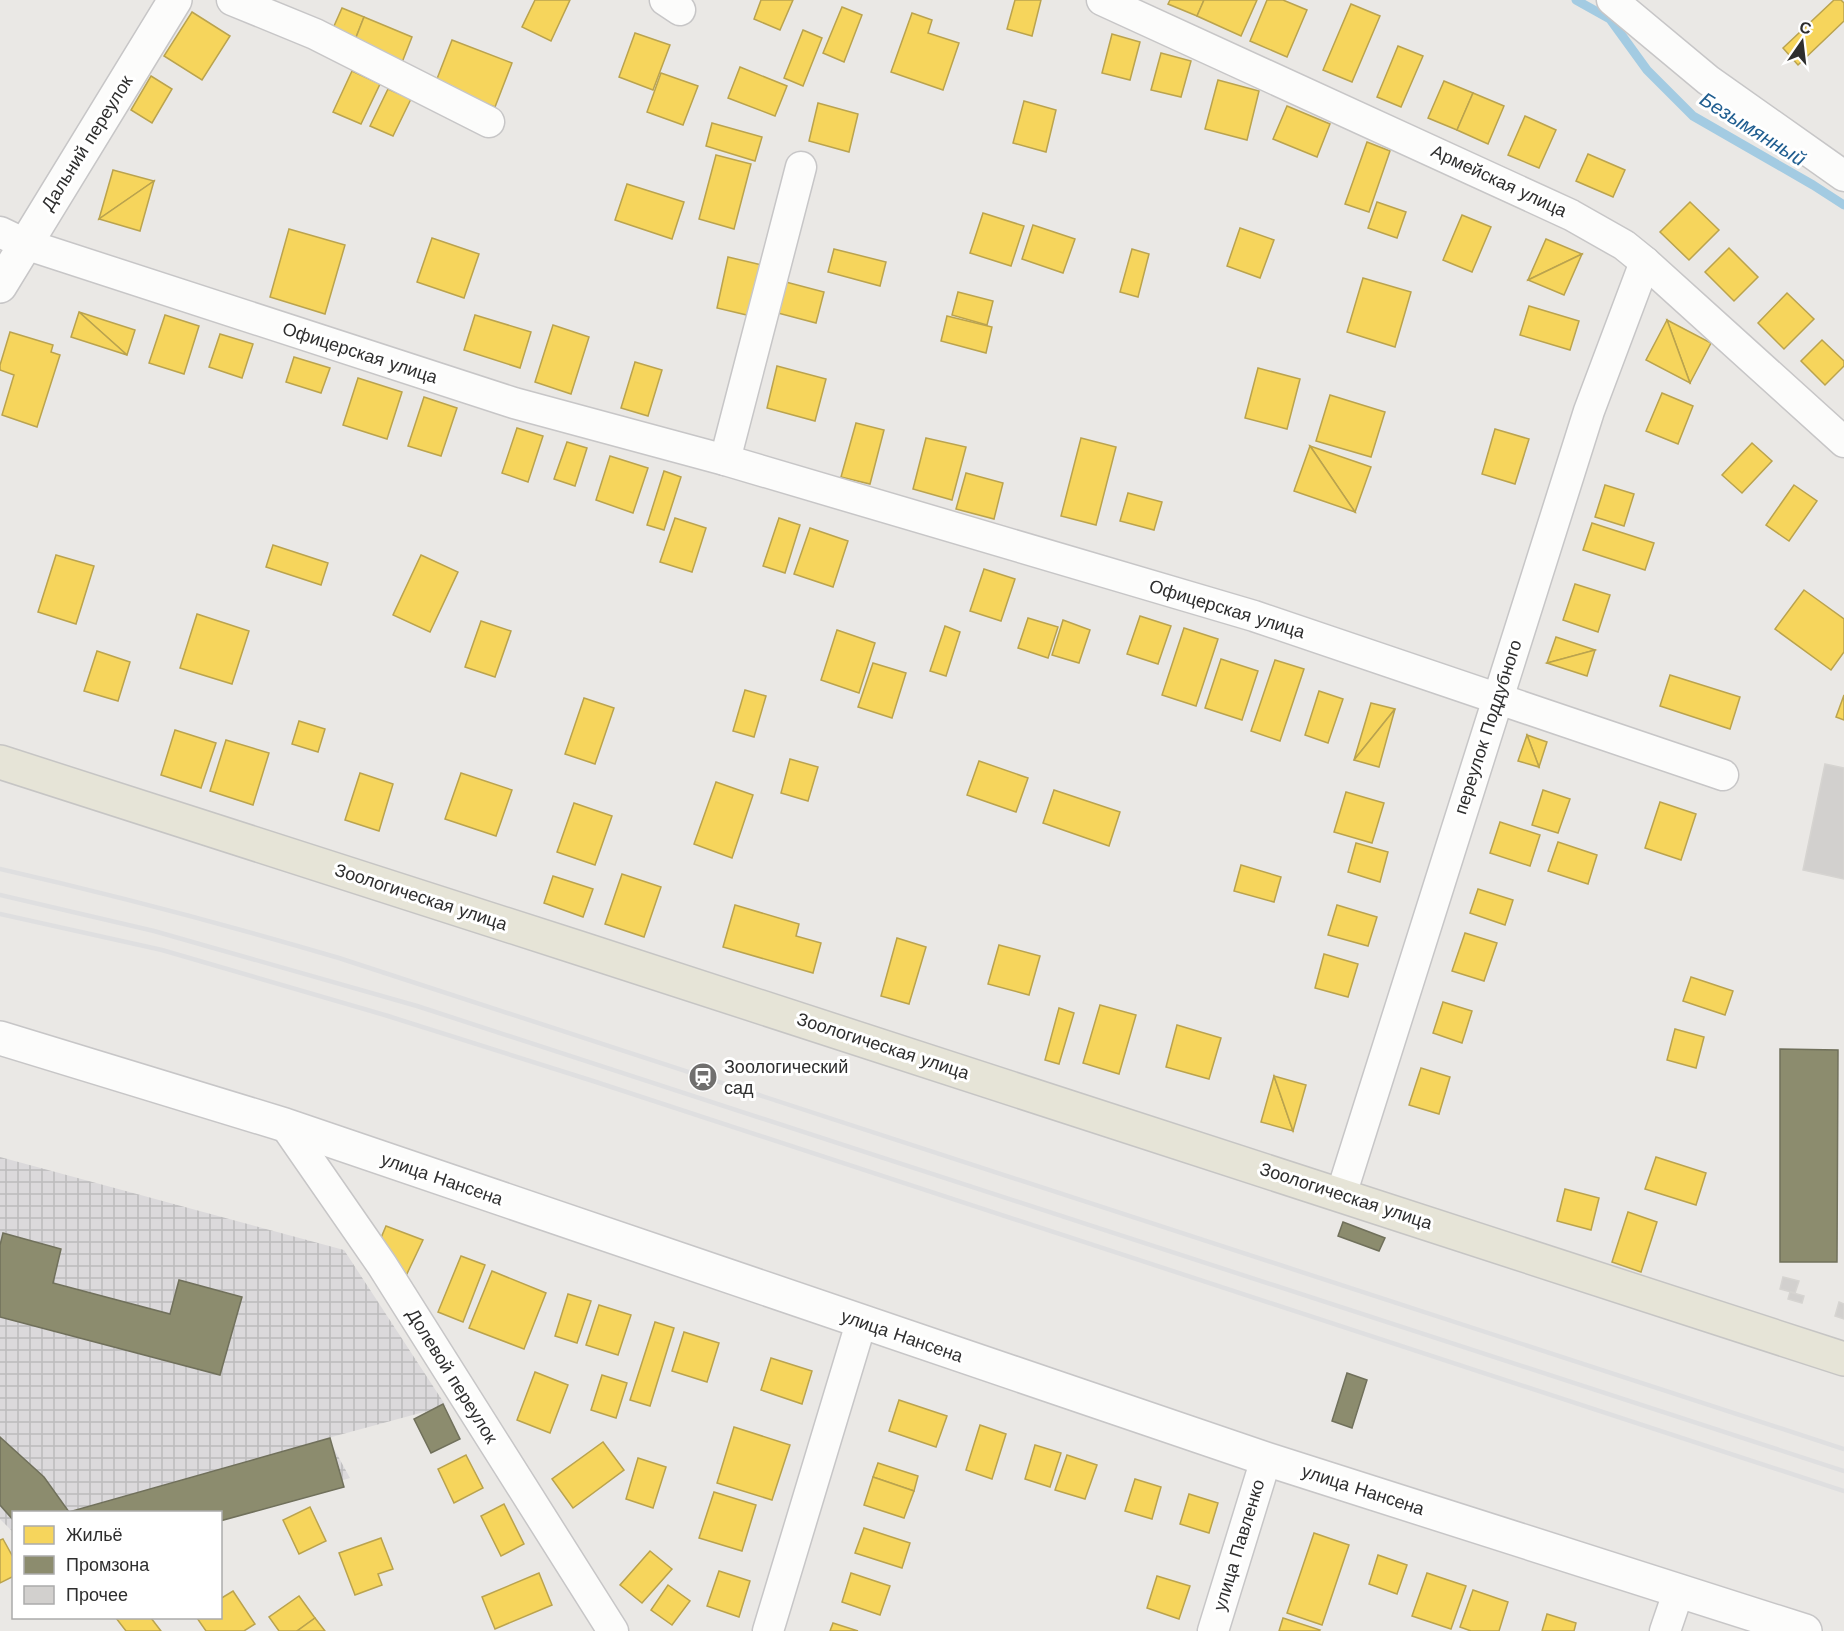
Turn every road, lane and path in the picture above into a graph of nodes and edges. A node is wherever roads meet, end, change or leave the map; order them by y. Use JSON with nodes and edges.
{"nodes":[{"id":1,"x":175,"y":0,"type":"edge"},
{"id":2,"x":232,"y":0,"type":"edge"},
{"id":3,"x":1102,"y":0,"type":"edge"},
{"id":4,"x":1612,"y":0,"type":"edge"},
{"id":5,"x":489,"y":122,"type":"dead end"},
{"id":6,"x":801,"y":167,"type":"dead end"},
{"id":7,"x":1844,"y":176,"type":"edge"},
{"id":8,"x":12,"y":238,"type":"edge"},
{"id":9,"x":1645,"y":262,"type":"junction"},
{"id":10,"x":0,"y":286,"type":"edge"},
{"id":11,"x":1844,"y":442,"type":"edge"},
{"id":12,"x":725,"y":460,"type":"junction"},
{"id":13,"x":1496,"y":699,"type":"junction"},
{"id":14,"x":0,"y":762,"type":"edge"},
{"id":15,"x":1723,"y":776,"type":"dead end"},
{"id":16,"x":0,"y":1038,"type":"edge"},
{"id":17,"x":285,"y":1125,"type":"junction"},
{"id":18,"x":1341,"y":1195,"type":"junction"},
{"id":19,"x":861,"y":1323,"type":"junction"},
{"id":20,"x":1844,"y":1359,"type":"edge"},
{"id":21,"x":1266,"y":1459,"type":"junction"},
{"id":22,"x":1678,"y":1590,"type":"junction"},
{"id":23,"x":613,"y":1631,"type":"edge"},
{"id":24,"x":768,"y":1631,"type":"edge"},
{"id":25,"x":1213,"y":1631,"type":"edge"},
{"id":26,"x":1665,"y":1631,"type":"edge"},
{"id":27,"x":1805,"y":1631,"type":"edge"}],
"edges":[{"from":1,"to":8,"type":"main road","name":"Дальний переулок"},
{"from":2,"to":5,"type":"street"},
{"from":3,"to":9,"type":"street","name":"Армейская улица"},
{"from":4,"to":7,"type":"street"},
{"from":6,"to":12,"type":"street"},
{"from":8,"to":10,"type":"main road","name":"Дальний переулок"},
{"from":8,"to":12,"type":"street","name":"Офицерская улица"},
{"from":9,"to":11,"type":"street","name":"Армейская улица"},
{"from":9,"to":13,"type":"street","name":"переулок Поддубного"},
{"from":12,"to":13,"type":"street","name":"Офицерская улица"},
{"from":13,"to":15,"type":"street","name":"Офицерская улица"},
{"from":13,"to":18,"type":"street","name":"переулок Поддубного"},
{"from":14,"to":18,"type":"main road","name":"Зоологическая улица"},
{"from":16,"to":17,"type":"main road","name":"улица Нансена"},
{"from":17,"to":19,"type":"main road","name":"улица Нансена"},
{"from":17,"to":23,"type":"street","name":"Долевой переулок"},
{"from":18,"to":20,"type":"main road","name":"Зоологическая улица"},
{"from":19,"to":21,"type":"main road","name":"улица Нансена"},
{"from":19,"to":24,"type":"street"},
{"from":21,"to":22,"type":"main road","name":"улица Нансена"},
{"from":21,"to":25,"type":"street","name":"улица Павленко"},
{"from":22,"to":26,"type":"street"},
{"from":22,"to":27,"type":"main road","name":"улица Нансена"}]}
